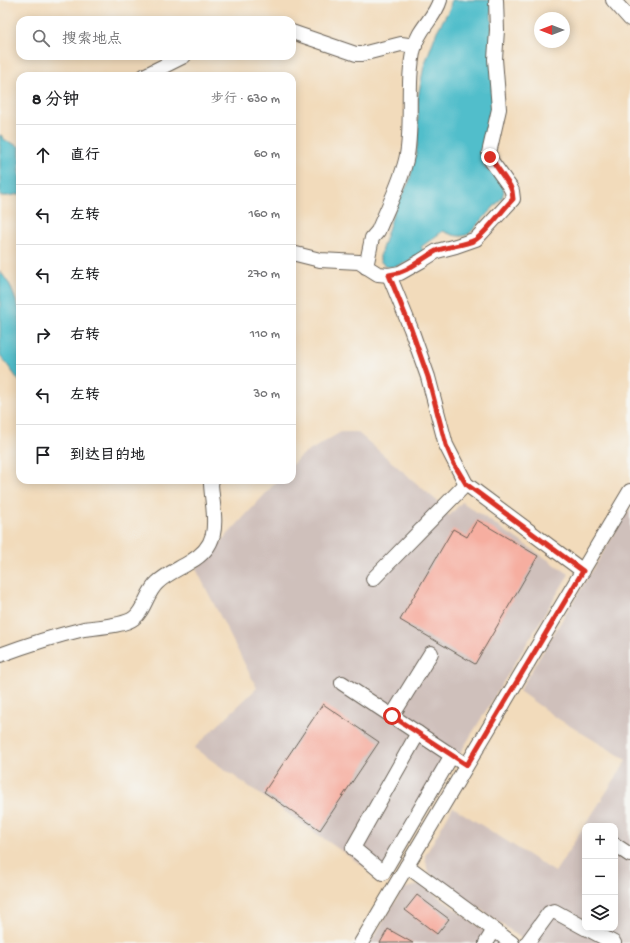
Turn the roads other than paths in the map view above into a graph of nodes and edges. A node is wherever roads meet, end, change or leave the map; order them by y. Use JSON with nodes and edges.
{"nodes":[{"id":1,"x":440,"y":0,"type":"edge"},
{"id":2,"x":496,"y":0,"type":"edge"},
{"id":3,"x":613,"y":0,"type":"edge"},
{"id":4,"x":630,"y":19,"type":"edge"},
{"id":5,"x":296,"y":33,"type":"edge"},
{"id":6,"x":415,"y":46,"type":"junction"},
{"id":7,"x":176,"y":60,"type":"edge"},
{"id":8,"x":152,"y":72,"type":"edge"},
{"id":9,"x":296,"y":254,"type":"edge"},
{"id":10,"x":366,"y":267,"type":"junction"},
{"id":11,"x":389,"y":275,"type":"junction"},
{"id":12,"x":211,"y":484,"type":"edge"},
{"id":13,"x":466,"y":484,"type":"junction"},
{"id":14,"x":630,"y":492,"type":"edge"},
{"id":15,"x":583,"y":571,"type":"junction"},
{"id":16,"x":373,"y":579,"type":"dead end"},
{"id":17,"x":431,"y":653,"type":"dead end"},
{"id":18,"x":0,"y":655,"type":"edge"},
{"id":19,"x":342,"y":683,"type":"dead end"},
{"id":20,"x":392,"y":716,"type":"junction"},
{"id":21,"x":418,"y":733,"type":"junction"},
{"id":22,"x":452,"y":755,"type":"junction"},
{"id":23,"x":467,"y":765,"type":"junction"},
{"id":24,"x":618,"y":847,"type":"edge"},
{"id":25,"x":630,"y":855,"type":"edge"},
{"id":26,"x":407,"y":866,"type":"junction"},
{"id":27,"x":582,"y":926,"type":"edge"},
{"id":28,"x":494,"y":930,"type":"junction"},
{"id":29,"x":591,"y":931,"type":"edge"},
{"id":30,"x":361,"y":943,"type":"edge"},
{"id":31,"x":486,"y":943,"type":"edge"},
{"id":32,"x":512,"y":943,"type":"edge"},
{"id":33,"x":527,"y":943,"type":"edge"},
{"id":34,"x":614,"y":943,"type":"edge"}],
"edges":[{"from":1,"to":6,"type":"street"},
{"from":2,"to":11,"type":"street"},
{"from":3,"to":4,"type":"street"},
{"from":5,"to":6,"type":"street"},
{"from":6,"to":10,"type":"street"},
{"from":7,"to":8,"type":"street"},
{"from":9,"to":10,"type":"street"},
{"from":10,"to":11,"type":"street"},
{"from":11,"to":13,"type":"street"},
{"from":12,"to":18,"type":"street"},
{"from":13,"to":15,"type":"street"},
{"from":13,"to":16,"type":"street"},
{"from":14,"to":15,"type":"street"},
{"from":15,"to":23,"type":"street"},
{"from":17,"to":20,"type":"street"},
{"from":19,"to":20,"type":"street"},
{"from":20,"to":21,"type":"street"},
{"from":21,"to":22,"type":"street"},
{"from":21,"to":22,"type":"street"},
{"from":22,"to":23,"type":"street"},
{"from":23,"to":26,"type":"street"},
{"from":24,"to":25,"type":"street"},
{"from":26,"to":28,"type":"street"},
{"from":26,"to":30,"type":"street"},
{"from":27,"to":33,"type":"street"},
{"from":28,"to":31,"type":"street"},
{"from":28,"to":32,"type":"street"},
{"from":29,"to":34,"type":"street"}]}
